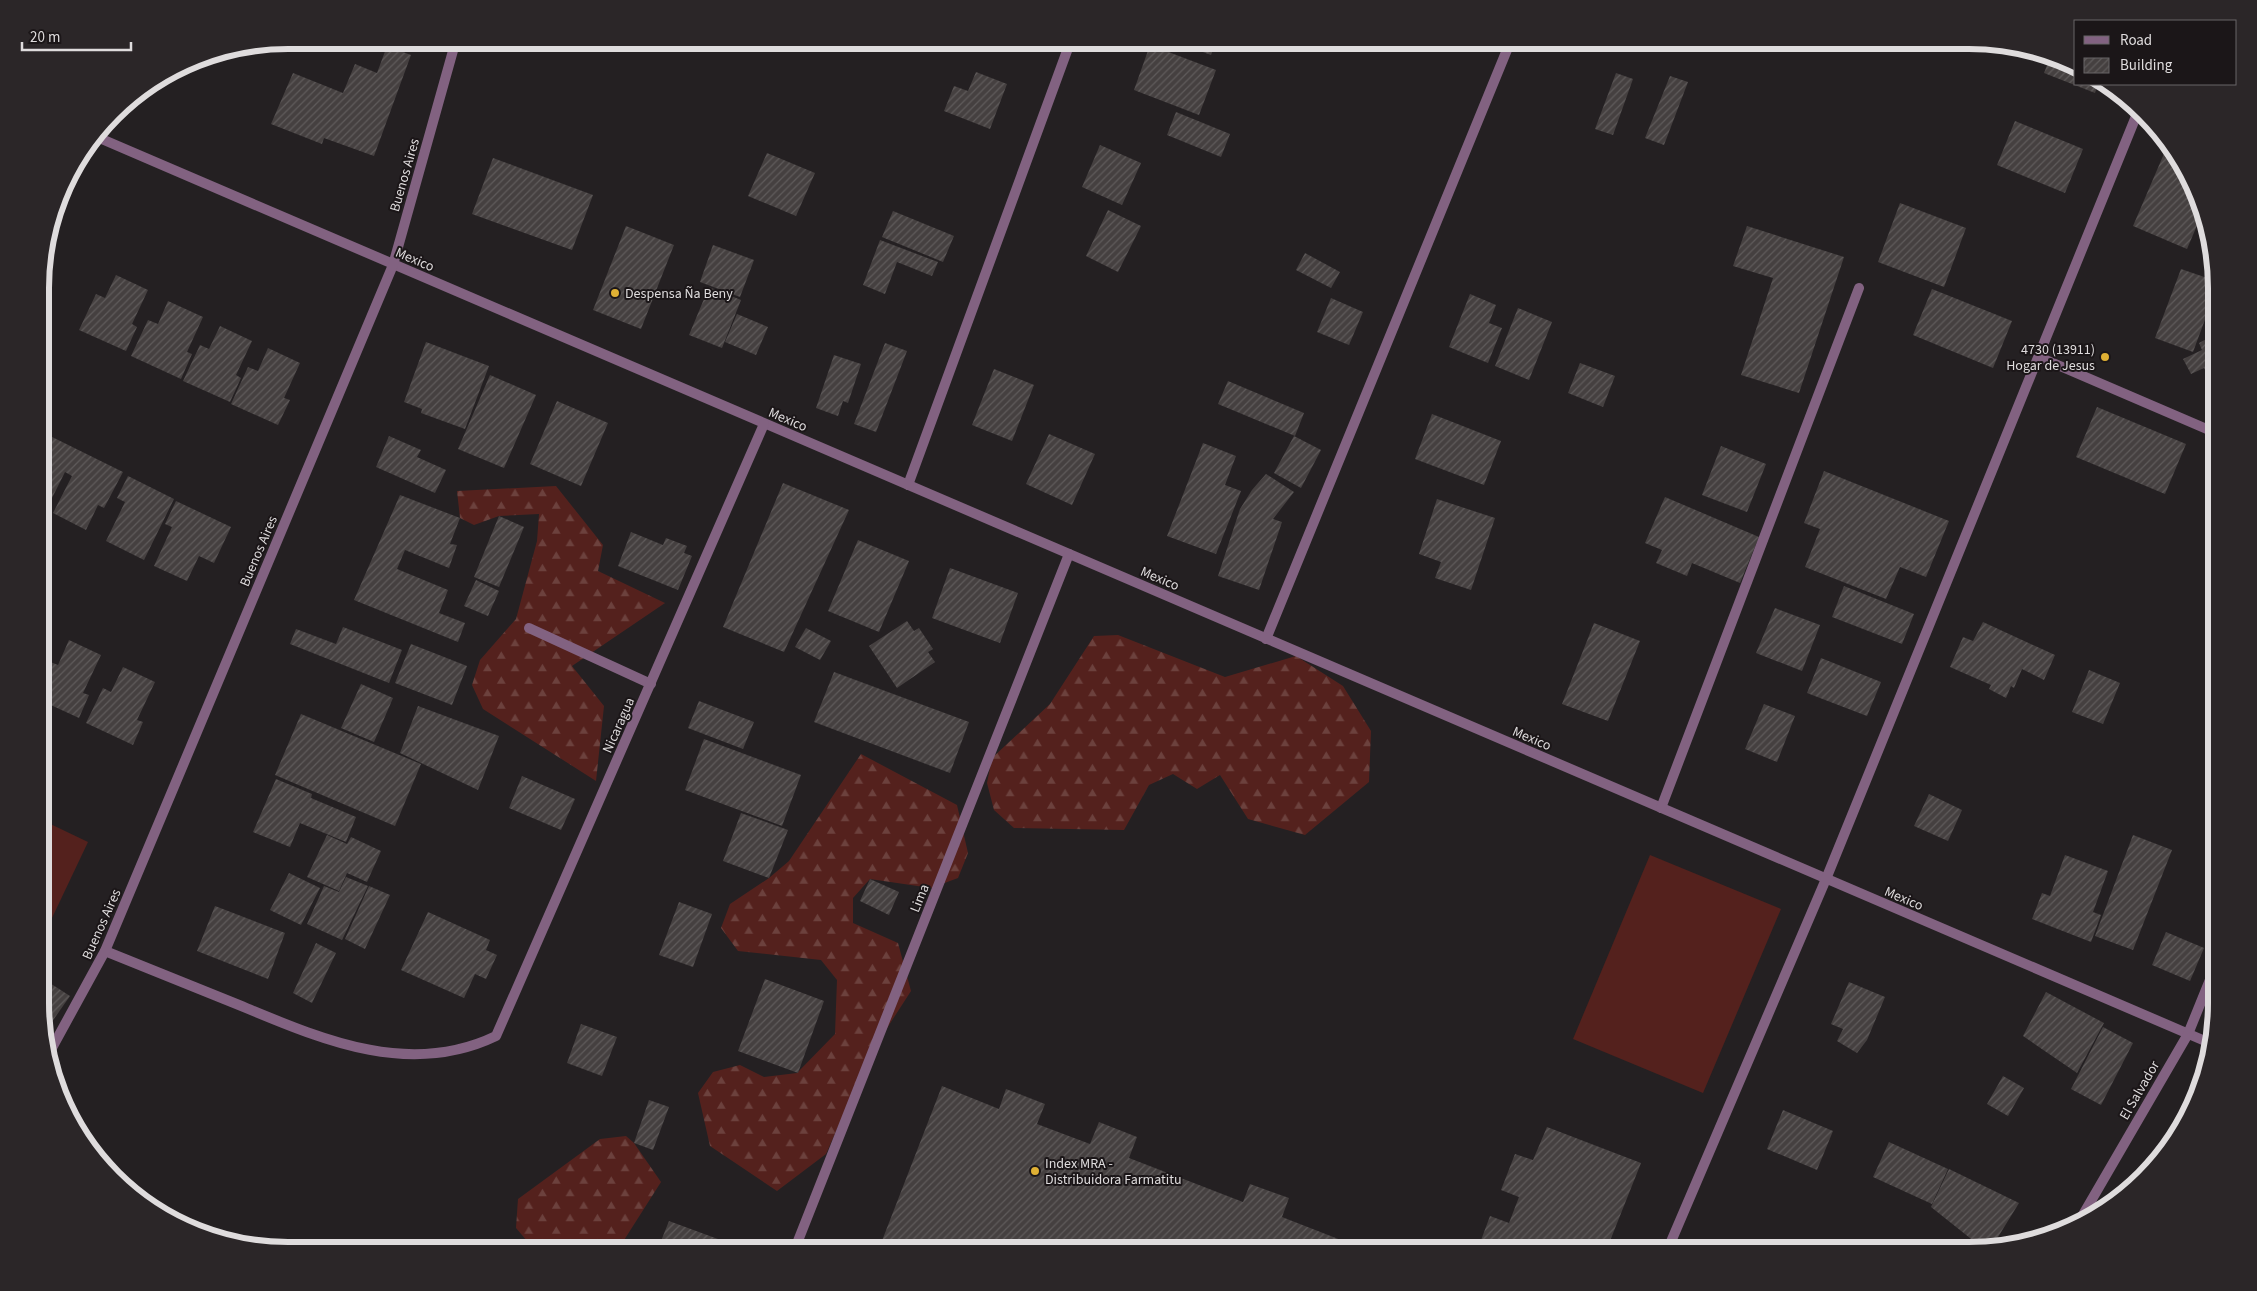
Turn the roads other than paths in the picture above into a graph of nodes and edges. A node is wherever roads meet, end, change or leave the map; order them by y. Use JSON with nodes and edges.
{"nodes":[{"id":1,"x":453,"y":49,"type":"edge"},
{"id":2,"x":1068,"y":49,"type":"edge"},
{"id":3,"x":1507,"y":49,"type":"edge"},
{"id":4,"x":2136,"y":117,"type":"edge"},
{"id":5,"x":101,"y":139,"type":"edge"},
{"id":6,"x":393,"y":265,"type":"junction"},
{"id":7,"x":1859,"y":288,"type":"dead end"},
{"id":8,"x":2039,"y":357,"type":"junction"},
{"id":9,"x":764,"y":424,"type":"junction"},
{"id":10,"x":2208,"y":430,"type":"edge"},
{"id":11,"x":908,"y":485,"type":"junction"},
{"id":12,"x":1069,"y":554,"type":"junction"},
{"id":13,"x":529,"y":628,"type":"dead end"},
{"id":14,"x":1266,"y":639,"type":"junction"},
{"id":15,"x":650,"y":684,"type":"junction"},
{"id":16,"x":1661,"y":808,"type":"junction"},
{"id":17,"x":1826,"y":879,"type":"junction"},
{"id":18,"x":105,"y":951,"type":"junction"},
{"id":19,"x":2208,"y":985,"type":"edge"},
{"id":20,"x":2188,"y":1034,"type":"junction"},
{"id":21,"x":2205,"y":1041,"type":"edge"},
{"id":22,"x":53,"y":1047,"type":"edge"},
{"id":23,"x":2084,"y":1213,"type":"edge"},
{"id":24,"x":798,"y":1242,"type":"edge"},
{"id":25,"x":1671,"y":1242,"type":"edge"}],
"edges":[{"from":1,"to":6,"type":"street","name":"Buenos Aires"},
{"from":2,"to":11,"type":"street"},
{"from":3,"to":14,"type":"street"},
{"from":4,"to":8,"type":"street"},
{"from":5,"to":6,"type":"street","name":"Mexico"},
{"from":6,"to":9,"type":"street","name":"Mexico"},
{"from":6,"to":18,"type":"street","name":"Buenos Aires"},
{"from":7,"to":16,"type":"street"},
{"from":8,"to":10,"type":"street"},
{"from":8,"to":17,"type":"street"},
{"from":9,"to":11,"type":"street","name":"Mexico"},
{"from":9,"to":15,"type":"street","name":"Nicaragua"},
{"from":11,"to":12,"type":"street","name":"Mexico"},
{"from":12,"to":14,"type":"street","name":"Mexico"},
{"from":12,"to":24,"type":"street","name":"Lima"},
{"from":13,"to":15,"type":"street"},
{"from":14,"to":16,"type":"street","name":"Mexico"},
{"from":15,"to":18,"type":"street","name":"Nicaragua"},
{"from":16,"to":17,"type":"street","name":"Mexico"},
{"from":17,"to":20,"type":"street","name":"Mexico"},
{"from":17,"to":25,"type":"street"},
{"from":18,"to":22,"type":"street","name":"Buenos Aires"},
{"from":19,"to":20,"type":"street","name":"El Salvador"},
{"from":20,"to":21,"type":"street","name":"Mexico"},
{"from":20,"to":23,"type":"street","name":"El Salvador"}]}
